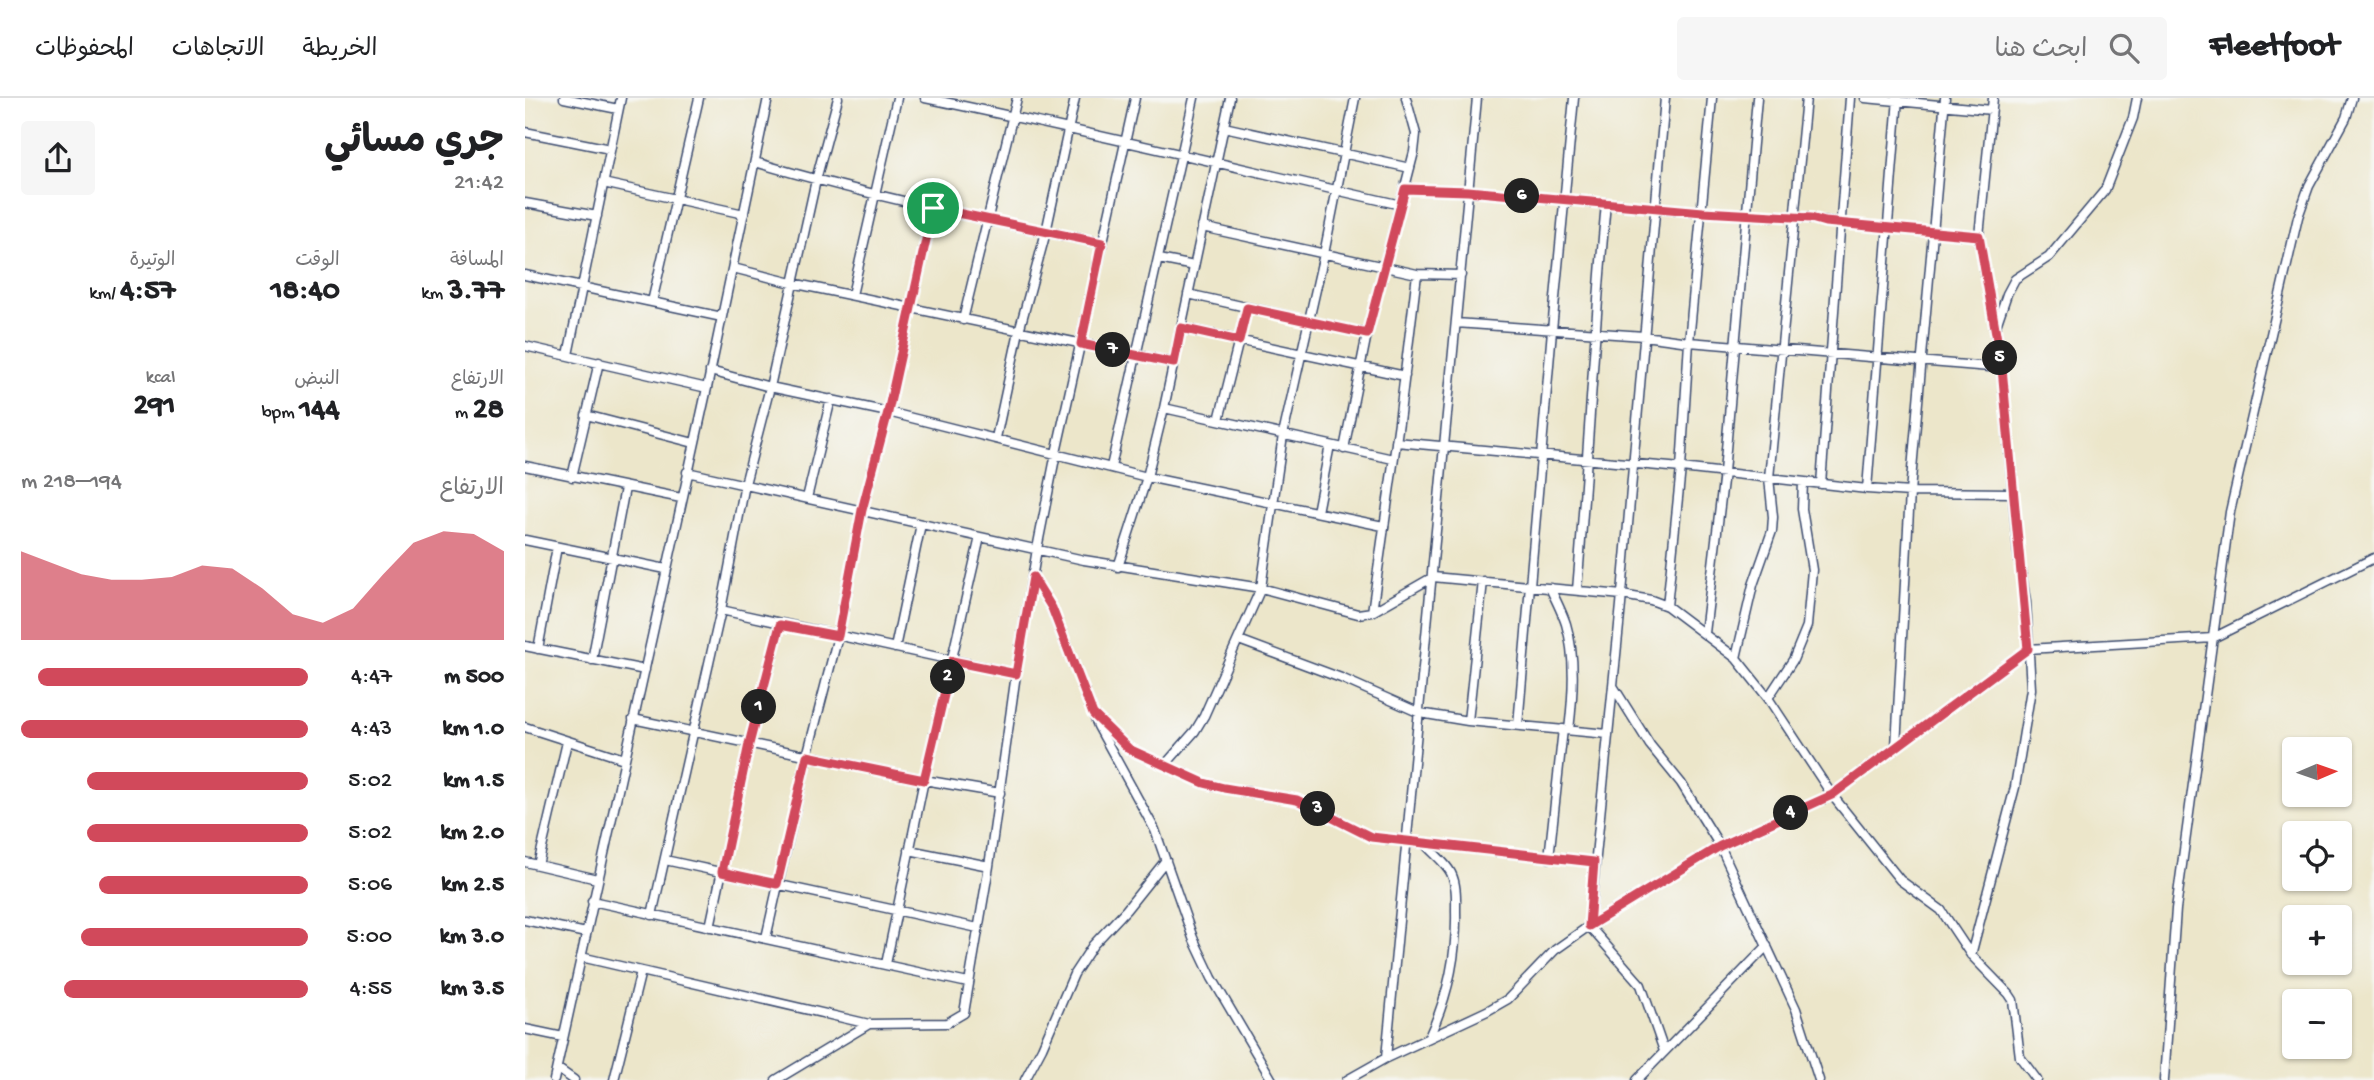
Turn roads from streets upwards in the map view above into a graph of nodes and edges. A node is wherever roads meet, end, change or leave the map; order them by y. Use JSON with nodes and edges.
{"nodes":[{"id":1,"x":564,"y":98,"type":"edge"},
{"id":2,"x":621,"y":98,"type":"edge"},
{"id":3,"x":699,"y":98,"type":"edge"},
{"id":4,"x":768,"y":98,"type":"edge"},
{"id":5,"x":838,"y":98,"type":"edge"},
{"id":6,"x":897,"y":98,"type":"edge"},
{"id":7,"x":926,"y":98,"type":"edge"},
{"id":8,"x":1017,"y":98,"type":"edge"},
{"id":9,"x":1075,"y":98,"type":"edge"},
{"id":10,"x":1136,"y":98,"type":"edge"},
{"id":11,"x":1194,"y":98,"type":"edge"},
{"id":12,"x":1230,"y":98,"type":"edge"},
{"id":13,"x":1355,"y":98,"type":"edge"},
{"id":14,"x":1406,"y":98,"type":"edge"},
{"id":15,"x":1476,"y":98,"type":"edge"},
{"id":16,"x":1574,"y":98,"type":"edge"},
{"id":17,"x":1665,"y":98,"type":"edge"},
{"id":18,"x":1712,"y":98,"type":"edge"},
{"id":19,"x":1757,"y":98,"type":"edge"},
{"id":20,"x":1806,"y":98,"type":"edge"},
{"id":21,"x":1850,"y":98,"type":"edge"},
{"id":22,"x":1865,"y":98,"type":"edge"},
{"id":23,"x":1993,"y":98,"type":"edge"},
{"id":24,"x":2137,"y":98,"type":"edge"},
{"id":25,"x":2352,"y":98,"type":"edge"},
{"id":26,"x":1898,"y":99,"type":"edge"},
{"id":27,"x":956,"y":101,"type":"edge"},
{"id":28,"x":1945,"y":102,"type":"edge"},
{"id":29,"x":618,"y":109,"type":"junction"},
{"id":30,"x":1992,"y":110,"type":"junction"},
{"id":31,"x":1013,"y":117,"type":"junction"},
{"id":32,"x":1069,"y":128,"type":"junction"},
{"id":33,"x":1224,"y":128,"type":"junction"},
{"id":34,"x":525,"y":132,"type":"edge"},
{"id":35,"x":1127,"y":141,"type":"junction"},
{"id":36,"x":610,"y":149,"type":"junction"},
{"id":37,"x":1344,"y":153,"type":"junction"},
{"id":38,"x":1183,"y":155,"type":"junction"},
{"id":39,"x":755,"y":162,"type":"junction"},
{"id":40,"x":1216,"y":163,"type":"junction"},
{"id":41,"x":1410,"y":168,"type":"junction"},
{"id":42,"x":816,"y":180,"type":"junction"},
{"id":43,"x":603,"y":183,"type":"junction"},
{"id":44,"x":1405,"y":189,"type":"junction"},
{"id":45,"x":1337,"y":190,"type":"junction"},
{"id":46,"x":1468,"y":191,"type":"junction"},
{"id":47,"x":875,"y":195,"type":"junction"},
{"id":48,"x":675,"y":199,"type":"junction"},
{"id":49,"x":1565,"y":200,"type":"junction"},
{"id":50,"x":525,"y":203,"type":"edge"},
{"id":51,"x":1606,"y":203,"type":"junction"},
{"id":52,"x":1401,"y":205,"type":"junction"},
{"id":53,"x":933,"y":208,"type":"junction"},
{"id":54,"x":1656,"y":208,"type":"junction"},
{"id":55,"x":1703,"y":212,"type":"junction"},
{"id":56,"x":744,"y":214,"type":"junction"},
{"id":57,"x":1746,"y":215,"type":"junction"},
{"id":58,"x":597,"y":216,"type":"junction"},
{"id":59,"x":1793,"y":218,"type":"junction"},
{"id":60,"x":988,"y":219,"type":"junction"},
{"id":61,"x":1839,"y":223,"type":"junction"},
{"id":62,"x":1202,"y":227,"type":"junction"},
{"id":63,"x":1889,"y":228,"type":"junction"},
{"id":64,"x":1046,"y":232,"type":"junction"},
{"id":65,"x":1934,"y":232,"type":"junction"},
{"id":66,"x":1979,"y":236,"type":"junction"},
{"id":67,"x":1102,"y":243,"type":"junction"},
{"id":68,"x":1324,"y":254,"type":"junction"},
{"id":69,"x":1159,"y":259,"type":"junction"},
{"id":70,"x":1194,"y":266,"type":"junction"},
{"id":71,"x":1384,"y":266,"type":"junction"},
{"id":72,"x":733,"y":268,"type":"junction"},
{"id":73,"x":1417,"y":274,"type":"junction"},
{"id":74,"x":525,"y":275,"type":"edge"},
{"id":75,"x":1461,"y":275,"type":"junction"},
{"id":76,"x":792,"y":283,"type":"junction"},
{"id":77,"x":582,"y":286,"type":"junction"},
{"id":78,"x":1188,"y":294,"type":"junction"},
{"id":79,"x":852,"y":295,"type":"junction"},
{"id":80,"x":652,"y":302,"type":"junction"},
{"id":81,"x":911,"y":307,"type":"junction"},
{"id":82,"x":1247,"y":308,"type":"junction"},
{"id":83,"x":722,"y":317,"type":"junction"},
{"id":84,"x":963,"y":320,"type":"junction"},
{"id":85,"x":1308,"y":321,"type":"junction"},
{"id":86,"x":1456,"y":323,"type":"junction"},
{"id":87,"x":1181,"y":328,"type":"junction"},
{"id":88,"x":1995,"y":329,"type":"junction"},
{"id":89,"x":1552,"y":330,"type":"junction"},
{"id":90,"x":1019,"y":331,"type":"junction"},
{"id":91,"x":1594,"y":333,"type":"junction"},
{"id":92,"x":1367,"y":334,"type":"junction"},
{"id":93,"x":1644,"y":336,"type":"junction"},
{"id":94,"x":1239,"y":341,"type":"junction"},
{"id":95,"x":1689,"y":342,"type":"junction"},
{"id":96,"x":1081,"y":344,"type":"junction"},
{"id":97,"x":525,"y":346,"type":"edge"},
{"id":98,"x":1736,"y":346,"type":"junction"},
{"id":99,"x":1782,"y":350,"type":"junction"},
{"id":100,"x":1831,"y":354,"type":"junction"},
{"id":101,"x":568,"y":355,"type":"junction"},
{"id":102,"x":1137,"y":355,"type":"junction"},
{"id":103,"x":1301,"y":355,"type":"junction"},
{"id":104,"x":1876,"y":358,"type":"junction"},
{"id":105,"x":599,"y":362,"type":"junction"},
{"id":106,"x":1923,"y":362,"type":"junction"},
{"id":107,"x":1174,"y":363,"type":"junction"},
{"id":108,"x":1360,"y":368,"type":"junction"},
{"id":109,"x":2002,"y":368,"type":"junction"},
{"id":110,"x":710,"y":371,"type":"junction"},
{"id":111,"x":1405,"y":376,"type":"junction"},
{"id":112,"x":706,"y":387,"type":"junction"},
{"id":113,"x":769,"y":387,"type":"junction"},
{"id":114,"x":831,"y":399,"type":"junction"},
{"id":115,"x":1164,"y":408,"type":"junction"},
{"id":116,"x":888,"y":412,"type":"junction"},
{"id":117,"x":586,"y":415,"type":"junction"},
{"id":118,"x":1219,"y":420,"type":"junction"},
{"id":119,"x":1283,"y":435,"type":"junction"},
{"id":120,"x":996,"y":438,"type":"junction"},
{"id":121,"x":1396,"y":442,"type":"junction"},
{"id":122,"x":694,"y":443,"type":"junction"},
{"id":123,"x":1329,"y":445,"type":"junction"},
{"id":124,"x":1444,"y":446,"type":"junction"},
{"id":125,"x":1344,"y":449,"type":"junction"},
{"id":126,"x":1056,"y":453,"type":"junction"},
{"id":127,"x":1542,"y":455,"type":"junction"},
{"id":128,"x":1393,"y":459,"type":"junction"},
{"id":129,"x":1588,"y":459,"type":"junction"},
{"id":130,"x":1633,"y":463,"type":"junction"},
{"id":131,"x":525,"y":466,"type":"edge"},
{"id":132,"x":1111,"y":467,"type":"junction"},
{"id":133,"x":1681,"y":468,"type":"junction"},
{"id":134,"x":687,"y":472,"type":"junction"},
{"id":135,"x":1724,"y":472,"type":"junction"},
{"id":136,"x":572,"y":477,"type":"junction"},
{"id":137,"x":1147,"y":477,"type":"junction"},
{"id":138,"x":1769,"y":478,"type":"junction"},
{"id":139,"x":1803,"y":482,"type":"junction"},
{"id":140,"x":745,"y":484,"type":"junction"},
{"id":141,"x":1821,"y":484,"type":"junction"},
{"id":142,"x":625,"y":488,"type":"junction"},
{"id":143,"x":1867,"y":489,"type":"junction"},
{"id":144,"x":1910,"y":492,"type":"junction"},
{"id":145,"x":2013,"y":493,"type":"junction"},
{"id":146,"x":681,"y":498,"type":"junction"},
{"id":147,"x":807,"y":498,"type":"junction"},
{"id":148,"x":1273,"y":504,"type":"junction"},
{"id":149,"x":862,"y":510,"type":"junction"},
{"id":150,"x":1317,"y":512,"type":"junction"},
{"id":151,"x":921,"y":524,"type":"junction"},
{"id":152,"x":1383,"y":526,"type":"junction"},
{"id":153,"x":980,"y":537,"type":"junction"},
{"id":154,"x":525,"y":540,"type":"edge"},
{"id":155,"x":557,"y":547,"type":"junction"},
{"id":156,"x":1037,"y":550,"type":"junction"},
{"id":157,"x":611,"y":558,"type":"junction"},
{"id":158,"x":2374,"y":558,"type":"edge"},
{"id":159,"x":1118,"y":567,"type":"junction"},
{"id":160,"x":666,"y":569,"type":"junction"},
{"id":161,"x":1033,"y":577,"type":"junction"},
{"id":162,"x":1433,"y":577,"type":"junction"},
{"id":163,"x":1483,"y":581,"type":"junction"},
{"id":164,"x":1530,"y":586,"type":"junction"},
{"id":165,"x":1261,"y":588,"type":"junction"},
{"id":166,"x":1550,"y":588,"type":"junction"},
{"id":167,"x":1577,"y":590,"type":"junction"},
{"id":168,"x":1622,"y":594,"type":"junction"},
{"id":169,"x":1667,"y":606,"type":"junction"},
{"id":170,"x":721,"y":610,"type":"junction"},
{"id":171,"x":1372,"y":612,"type":"junction"},
{"id":172,"x":780,"y":625,"type":"junction"},
{"id":173,"x":1706,"y":634,"type":"junction"},
{"id":174,"x":838,"y":636,"type":"junction"},
{"id":175,"x":2213,"y":638,"type":"junction"},
{"id":176,"x":1239,"y":640,"type":"junction"},
{"id":177,"x":525,"y":646,"type":"edge"},
{"id":178,"x":895,"y":648,"type":"junction"},
{"id":179,"x":538,"y":649,"type":"junction"},
{"id":180,"x":2028,"y":649,"type":"junction"},
{"id":181,"x":1736,"y":658,"type":"junction"},
{"id":182,"x":592,"y":660,"type":"junction"},
{"id":183,"x":952,"y":661,"type":"junction"},
{"id":184,"x":645,"y":670,"type":"junction"},
{"id":185,"x":1016,"y":674,"type":"junction"},
{"id":186,"x":1613,"y":687,"type":"junction"},
{"id":187,"x":1768,"y":698,"type":"junction"},
{"id":188,"x":1420,"y":713,"type":"junction"},
{"id":189,"x":1093,"y":714,"type":"junction"},
{"id":190,"x":633,"y":719,"type":"junction"},
{"id":191,"x":1468,"y":721,"type":"junction"},
{"id":192,"x":1518,"y":725,"type":"junction"},
{"id":193,"x":525,"y":727,"type":"edge"},
{"id":194,"x":1566,"y":730,"type":"junction"},
{"id":195,"x":694,"y":732,"type":"junction"},
{"id":196,"x":1608,"y":734,"type":"junction"},
{"id":197,"x":567,"y":742,"type":"junction"},
{"id":198,"x":749,"y":744,"type":"junction"},
{"id":199,"x":1896,"y":747,"type":"junction"},
{"id":200,"x":807,"y":756,"type":"junction"},
{"id":201,"x":624,"y":759,"type":"junction"},
{"id":202,"x":1165,"y":765,"type":"junction"},
{"id":203,"x":924,"y":780,"type":"junction"},
{"id":204,"x":1000,"y":793,"type":"junction"},
{"id":205,"x":1832,"y":795,"type":"junction"},
{"id":206,"x":1408,"y":842,"type":"junction"},
{"id":207,"x":1426,"y":845,"type":"junction"},
{"id":208,"x":1720,"y":846,"type":"junction"},
{"id":209,"x":909,"y":850,"type":"junction"},
{"id":210,"x":1549,"y":858,"type":"junction"},
{"id":211,"x":665,"y":860,"type":"junction"},
{"id":212,"x":1166,"y":860,"type":"junction"},
{"id":213,"x":525,"y":862,"type":"edge"},
{"id":214,"x":1594,"y":862,"type":"junction"},
{"id":215,"x":538,"y":865,"type":"junction"},
{"id":216,"x":989,"y":866,"type":"junction"},
{"id":217,"x":722,"y":872,"type":"junction"},
{"id":218,"x":597,"y":879,"type":"junction"},
{"id":219,"x":777,"y":884,"type":"junction"},
{"id":220,"x":592,"y":901,"type":"junction"},
{"id":221,"x":896,"y":911,"type":"junction"},
{"id":222,"x":652,"y":915,"type":"junction"},
{"id":223,"x":525,"y":920,"type":"edge"},
{"id":224,"x":1589,"y":926,"type":"junction"},
{"id":225,"x":710,"y":927,"type":"junction"},
{"id":226,"x":978,"y":929,"type":"junction"},
{"id":227,"x":586,"y":933,"type":"junction"},
{"id":228,"x":766,"y":938,"type":"junction"},
{"id":229,"x":1767,"y":946,"type":"junction"},
{"id":230,"x":1971,"y":955,"type":"junction"},
{"id":231,"x":581,"y":957,"type":"junction"},
{"id":232,"x":886,"y":964,"type":"junction"},
{"id":233,"x":641,"y":971,"type":"junction"},
{"id":234,"x":968,"y":983,"type":"junction"},
{"id":235,"x":869,"y":1024,"type":"junction"},
{"id":236,"x":525,"y":1028,"type":"edge"},
{"id":237,"x":563,"y":1037,"type":"junction"},
{"id":238,"x":1429,"y":1037,"type":"junction"},
{"id":239,"x":1664,"y":1051,"type":"junction"},
{"id":240,"x":1386,"y":1058,"type":"junction"},
{"id":241,"x":557,"y":1068,"type":"junction"},
{"id":242,"x":554,"y":1080,"type":"edge"},
{"id":243,"x":574,"y":1080,"type":"edge"},
{"id":244,"x":614,"y":1080,"type":"edge"},
{"id":245,"x":776,"y":1080,"type":"edge"},
{"id":246,"x":1025,"y":1080,"type":"edge"},
{"id":247,"x":1272,"y":1080,"type":"edge"},
{"id":248,"x":1347,"y":1080,"type":"edge"},
{"id":249,"x":1637,"y":1080,"type":"edge"},
{"id":250,"x":1819,"y":1080,"type":"edge"},
{"id":251,"x":2037,"y":1080,"type":"edge"},
{"id":252,"x":2164,"y":1080,"type":"edge"}],
"edges":[{"from":1,"to":29,"type":"street"},
{"from":2,"to":29,"type":"street"},
{"from":3,"to":48,"type":"street"},
{"from":4,"to":39,"type":"street"},
{"from":5,"to":42,"type":"street"},
{"from":6,"to":47,"type":"street"},
{"from":7,"to":27,"type":"street"},
{"from":8,"to":31,"type":"street"},
{"from":9,"to":32,"type":"street"},
{"from":10,"to":35,"type":"street"},
{"from":11,"to":38,"type":"street"},
{"from":12,"to":33,"type":"street"},
{"from":13,"to":37,"type":"street"},
{"from":14,"to":41,"type":"street"},
{"from":15,"to":46,"type":"street"},
{"from":16,"to":49,"type":"street"},
{"from":17,"to":54,"type":"street"},
{"from":18,"to":55,"type":"street"},
{"from":19,"to":57,"type":"street"},
{"from":20,"to":59,"type":"street"},
{"from":21,"to":61,"type":"street"},
{"from":22,"to":26,"type":"street"},
{"from":23,"to":30,"type":"street"},
{"from":24,"to":88,"type":"street"},
{"from":25,"to":175,"type":"street"},
{"from":26,"to":28,"type":"street"},
{"from":26,"to":63,"type":"street"},
{"from":27,"to":31,"type":"street"},
{"from":28,"to":30,"type":"street"},
{"from":28,"to":65,"type":"street"},
{"from":29,"to":36,"type":"street"},
{"from":30,"to":66,"type":"street"},
{"from":31,"to":32,"type":"street"},
{"from":31,"to":60,"type":"street"},
{"from":32,"to":35,"type":"street"},
{"from":32,"to":64,"type":"street"},
{"from":33,"to":37,"type":"street"},
{"from":33,"to":40,"type":"street"},
{"from":34,"to":36,"type":"street"},
{"from":35,"to":38,"type":"street"},
{"from":35,"to":67,"type":"street"},
{"from":36,"to":43,"type":"street"},
{"from":37,"to":41,"type":"street"},
{"from":37,"to":45,"type":"street"},
{"from":38,"to":40,"type":"street"},
{"from":38,"to":69,"type":"street"},
{"from":39,"to":42,"type":"street"},
{"from":39,"to":56,"type":"street"},
{"from":40,"to":45,"type":"street"},
{"from":40,"to":62,"type":"street"},
{"from":41,"to":44,"type":"street"},
{"from":42,"to":47,"type":"street"},
{"from":42,"to":76,"type":"street"},
{"from":43,"to":48,"type":"street"},
{"from":43,"to":58,"type":"street"},
{"from":44,"to":46,"type":"street"},
{"from":44,"to":52,"type":"street"},
{"from":45,"to":52,"type":"street"},
{"from":45,"to":68,"type":"street"},
{"from":46,"to":49,"type":"street"},
{"from":46,"to":75,"type":"street"},
{"from":47,"to":53,"type":"street"},
{"from":47,"to":79,"type":"street"},
{"from":48,"to":56,"type":"street"},
{"from":48,"to":80,"type":"street"},
{"from":49,"to":51,"type":"street"},
{"from":49,"to":89,"type":"street"},
{"from":50,"to":58,"type":"street"},
{"from":51,"to":54,"type":"street"},
{"from":51,"to":91,"type":"street"},
{"from":52,"to":71,"type":"street"},
{"from":53,"to":60,"type":"street"},
{"from":53,"to":81,"type":"street"},
{"from":54,"to":55,"type":"street"},
{"from":54,"to":93,"type":"street"},
{"from":55,"to":57,"type":"street"},
{"from":55,"to":95,"type":"street"},
{"from":56,"to":72,"type":"street"},
{"from":57,"to":59,"type":"street"},
{"from":57,"to":98,"type":"street"},
{"from":58,"to":77,"type":"street"},
{"from":59,"to":61,"type":"street"},
{"from":59,"to":99,"type":"street"},
{"from":60,"to":64,"type":"street"},
{"from":60,"to":84,"type":"street"},
{"from":61,"to":63,"type":"street"},
{"from":61,"to":100,"type":"street"},
{"from":62,"to":68,"type":"street"},
{"from":62,"to":70,"type":"street"},
{"from":63,"to":65,"type":"street"},
{"from":63,"to":104,"type":"street"},
{"from":64,"to":67,"type":"street"},
{"from":64,"to":90,"type":"street"},
{"from":65,"to":66,"type":"street"},
{"from":65,"to":106,"type":"street"},
{"from":66,"to":88,"type":"street"},
{"from":67,"to":96,"type":"street"},
{"from":68,"to":71,"type":"street"},
{"from":68,"to":85,"type":"street"},
{"from":69,"to":70,"type":"street"},
{"from":69,"to":102,"type":"street"},
{"from":70,"to":78,"type":"street"},
{"from":71,"to":73,"type":"street"},
{"from":71,"to":92,"type":"street"},
{"from":72,"to":76,"type":"street"},
{"from":72,"to":83,"type":"street"},
{"from":73,"to":75,"type":"street"},
{"from":73,"to":111,"type":"street"},
{"from":74,"to":77,"type":"street"},
{"from":75,"to":86,"type":"street"},
{"from":76,"to":79,"type":"street"},
{"from":76,"to":113,"type":"street"},
{"from":77,"to":80,"type":"street"},
{"from":77,"to":101,"type":"street"},
{"from":78,"to":82,"type":"street"},
{"from":78,"to":87,"type":"street"},
{"from":79,"to":81,"type":"street"},
{"from":80,"to":83,"type":"street"},
{"from":81,"to":84,"type":"street"},
{"from":81,"to":116,"type":"street"},
{"from":82,"to":85,"type":"street"},
{"from":82,"to":94,"type":"street"},
{"from":83,"to":110,"type":"street"},
{"from":84,"to":90,"type":"street"},
{"from":85,"to":92,"type":"street"},
{"from":85,"to":103,"type":"street"},
{"from":86,"to":89,"type":"street"},
{"from":86,"to":124,"type":"street"},
{"from":87,"to":94,"type":"street"},
{"from":87,"to":107,"type":"street"},
{"from":88,"to":109,"type":"street"},
{"from":89,"to":91,"type":"street"},
{"from":89,"to":127,"type":"street"},
{"from":90,"to":96,"type":"street"},
{"from":90,"to":120,"type":"street"},
{"from":91,"to":93,"type":"street"},
{"from":91,"to":129,"type":"street"},
{"from":92,"to":108,"type":"street"},
{"from":93,"to":95,"type":"street"},
{"from":93,"to":130,"type":"street"},
{"from":94,"to":103,"type":"street"},
{"from":94,"to":118,"type":"street"},
{"from":95,"to":98,"type":"street"},
{"from":95,"to":133,"type":"street"},
{"from":96,"to":102,"type":"street"},
{"from":96,"to":126,"type":"street"},
{"from":97,"to":101,"type":"street"},
{"from":98,"to":99,"type":"street"},
{"from":98,"to":135,"type":"street"},
{"from":99,"to":100,"type":"street"},
{"from":99,"to":138,"type":"street"},
{"from":100,"to":104,"type":"street"},
{"from":100,"to":141,"type":"street"},
{"from":101,"to":105,"type":"street"},
{"from":102,"to":107,"type":"street"},
{"from":102,"to":132,"type":"street"},
{"from":103,"to":108,"type":"street"},
{"from":103,"to":119,"type":"street"},
{"from":104,"to":106,"type":"street"},
{"from":104,"to":143,"type":"street"},
{"from":105,"to":112,"type":"street"},
{"from":105,"to":117,"type":"street"},
{"from":106,"to":109,"type":"street"},
{"from":106,"to":144,"type":"street"},
{"from":107,"to":115,"type":"street"},
{"from":108,"to":111,"type":"street"},
{"from":108,"to":125,"type":"street"},
{"from":109,"to":145,"type":"street"},
{"from":110,"to":112,"type":"street"},
{"from":110,"to":113,"type":"street"},
{"from":111,"to":121,"type":"street"},
{"from":112,"to":122,"type":"street"},
{"from":113,"to":114,"type":"street"},
{"from":113,"to":140,"type":"street"},
{"from":114,"to":116,"type":"street"},
{"from":114,"to":147,"type":"street"},
{"from":115,"to":118,"type":"street"},
{"from":115,"to":137,"type":"street"},
{"from":116,"to":120,"type":"street"},
{"from":116,"to":149,"type":"street"},
{"from":117,"to":122,"type":"street"},
{"from":117,"to":136,"type":"street"},
{"from":118,"to":119,"type":"street"},
{"from":119,"to":123,"type":"street"},
{"from":119,"to":148,"type":"street"},
{"from":120,"to":126,"type":"street"},
{"from":121,"to":124,"type":"street"},
{"from":121,"to":128,"type":"street"},
{"from":122,"to":134,"type":"street"},
{"from":123,"to":125,"type":"street"},
{"from":123,"to":150,"type":"street"},
{"from":124,"to":127,"type":"street"},
{"from":124,"to":162,"type":"street"},
{"from":125,"to":128,"type":"street"},
{"from":126,"to":132,"type":"street"},
{"from":126,"to":156,"type":"street"},
{"from":127,"to":129,"type":"street"},
{"from":127,"to":164,"type":"street"},
{"from":128,"to":152,"type":"street"},
{"from":129,"to":130,"type":"street"},
{"from":129,"to":167,"type":"street"},
{"from":130,"to":133,"type":"street"},
{"from":130,"to":168,"type":"street"},
{"from":131,"to":136,"type":"street"},
{"from":132,"to":137,"type":"street"},
{"from":133,"to":135,"type":"street"},
{"from":133,"to":169,"type":"street"},
{"from":134,"to":140,"type":"street"},
{"from":134,"to":146,"type":"street"},
{"from":135,"to":138,"type":"street"},
{"from":135,"to":173,"type":"street"},
{"from":136,"to":142,"type":"street"},
{"from":137,"to":148,"type":"street"},
{"from":137,"to":159,"type":"street"},
{"from":138,"to":139,"type":"street"},
{"from":138,"to":181,"type":"street"},
{"from":139,"to":141,"type":"street"},
{"from":139,"to":187,"type":"street"},
{"from":140,"to":147,"type":"street"},
{"from":140,"to":170,"type":"street"},
{"from":141,"to":143,"type":"street"},
{"from":142,"to":146,"type":"street"},
{"from":142,"to":157,"type":"street"},
{"from":143,"to":144,"type":"street"},
{"from":144,"to":145,"type":"street"},
{"from":144,"to":199,"type":"street"},
{"from":145,"to":180,"type":"street"},
{"from":146,"to":160,"type":"street"},
{"from":147,"to":149,"type":"street"},
{"from":148,"to":150,"type":"street"},
{"from":148,"to":165,"type":"street"},
{"from":149,"to":151,"type":"street"},
{"from":149,"to":174,"type":"street"},
{"from":150,"to":152,"type":"street"},
{"from":151,"to":153,"type":"street"},
{"from":151,"to":178,"type":"street"},
{"from":152,"to":171,"type":"street"},
{"from":153,"to":156,"type":"street"},
{"from":153,"to":183,"type":"street"},
{"from":154,"to":155,"type":"street"},
{"from":155,"to":157,"type":"street"},
{"from":155,"to":179,"type":"street"},
{"from":156,"to":159,"type":"street"},
{"from":156,"to":161,"type":"street"},
{"from":157,"to":160,"type":"street"},
{"from":157,"to":182,"type":"street"},
{"from":158,"to":175,"type":"street"},
{"from":159,"to":165,"type":"street"},
{"from":160,"to":184,"type":"street"},
{"from":161,"to":185,"type":"street"},
{"from":161,"to":189,"type":"street"},
{"from":162,"to":163,"type":"street"},
{"from":162,"to":171,"type":"street"},
{"from":162,"to":188,"type":"street"},
{"from":163,"to":164,"type":"street"},
{"from":163,"to":191,"type":"street"},
{"from":164,"to":166,"type":"street"},
{"from":164,"to":192,"type":"street"},
{"from":165,"to":171,"type":"street"},
{"from":165,"to":176,"type":"street"},
{"from":166,"to":167,"type":"street"},
{"from":166,"to":194,"type":"street"},
{"from":167,"to":168,"type":"street"},
{"from":168,"to":169,"type":"street"},
{"from":168,"to":186,"type":"street"},
{"from":169,"to":173,"type":"street"},
{"from":170,"to":172,"type":"street"},
{"from":170,"to":195,"type":"street"},
{"from":172,"to":174,"type":"street"},
{"from":172,"to":198,"type":"street"},
{"from":173,"to":181,"type":"street"},
{"from":174,"to":178,"type":"street"},
{"from":174,"to":200,"type":"street"},
{"from":175,"to":180,"type":"street"},
{"from":175,"to":252,"type":"street"},
{"from":176,"to":188,"type":"street"},
{"from":176,"to":202,"type":"street"},
{"from":177,"to":179,"type":"street"},
{"from":178,"to":183,"type":"street"},
{"from":179,"to":182,"type":"street"},
{"from":180,"to":199,"type":"street"},
{"from":180,"to":230,"type":"street"},
{"from":181,"to":187,"type":"street"},
{"from":182,"to":184,"type":"street"},
{"from":183,"to":185,"type":"street"},
{"from":183,"to":203,"type":"street"},
{"from":184,"to":190,"type":"street"},
{"from":185,"to":204,"type":"street"},
{"from":186,"to":196,"type":"street"},
{"from":186,"to":208,"type":"street"},
{"from":187,"to":205,"type":"street"},
{"from":188,"to":191,"type":"street"},
{"from":188,"to":206,"type":"street"},
{"from":189,"to":202,"type":"street"},
{"from":189,"to":212,"type":"street"},
{"from":190,"to":195,"type":"street"},
{"from":190,"to":201,"type":"street"},
{"from":191,"to":192,"type":"street"},
{"from":192,"to":194,"type":"street"},
{"from":193,"to":197,"type":"street"},
{"from":194,"to":196,"type":"street"},
{"from":194,"to":210,"type":"street"},
{"from":195,"to":198,"type":"street"},
{"from":195,"to":211,"type":"street"},
{"from":196,"to":214,"type":"street"},
{"from":197,"to":201,"type":"street"},
{"from":197,"to":215,"type":"street"},
{"from":198,"to":200,"type":"street"},
{"from":198,"to":217,"type":"street"},
{"from":199,"to":205,"type":"street"},
{"from":200,"to":203,"type":"street"},
{"from":200,"to":219,"type":"street"},
{"from":201,"to":218,"type":"street"},
{"from":202,"to":206,"type":"street"},
{"from":203,"to":204,"type":"street"},
{"from":203,"to":209,"type":"street"},
{"from":204,"to":216,"type":"street"},
{"from":205,"to":208,"type":"street"},
{"from":205,"to":230,"type":"street"},
{"from":206,"to":207,"type":"street"},
{"from":206,"to":240,"type":"street"},
{"from":207,"to":210,"type":"street"},
{"from":207,"to":238,"type":"street"},
{"from":208,"to":224,"type":"street"},
{"from":208,"to":229,"type":"street"},
{"from":209,"to":216,"type":"street"},
{"from":209,"to":221,"type":"street"},
{"from":210,"to":214,"type":"street"},
{"from":211,"to":217,"type":"street"},
{"from":211,"to":222,"type":"street"},
{"from":212,"to":246,"type":"street"},
{"from":212,"to":247,"type":"street"},
{"from":213,"to":215,"type":"street"},
{"from":214,"to":224,"type":"street"},
{"from":215,"to":218,"type":"street"},
{"from":216,"to":226,"type":"street"},
{"from":217,"to":219,"type":"street"},
{"from":217,"to":225,"type":"street"},
{"from":218,"to":220,"type":"street"},
{"from":219,"to":221,"type":"street"},
{"from":219,"to":228,"type":"street"},
{"from":220,"to":222,"type":"street"},
{"from":220,"to":227,"type":"street"},
{"from":221,"to":226,"type":"street"},
{"from":221,"to":232,"type":"street"},
{"from":222,"to":225,"type":"street"},
{"from":223,"to":227,"type":"street"},
{"from":224,"to":238,"type":"street"},
{"from":224,"to":239,"type":"street"},
{"from":225,"to":228,"type":"street"},
{"from":226,"to":234,"type":"street"},
{"from":227,"to":231,"type":"street"},
{"from":228,"to":232,"type":"street"},
{"from":229,"to":239,"type":"street"},
{"from":229,"to":250,"type":"street"},
{"from":230,"to":251,"type":"street"},
{"from":231,"to":233,"type":"street"},
{"from":231,"to":237,"type":"street"},
{"from":232,"to":234,"type":"street"},
{"from":233,"to":235,"type":"street"},
{"from":233,"to":244,"type":"street"},
{"from":234,"to":235,"type":"street"},
{"from":235,"to":245,"type":"street"},
{"from":236,"to":237,"type":"street"},
{"from":237,"to":241,"type":"street"},
{"from":238,"to":240,"type":"street"},
{"from":239,"to":249,"type":"street"},
{"from":240,"to":248,"type":"street"},
{"from":241,"to":242,"type":"street"},
{"from":241,"to":243,"type":"street"}]}
